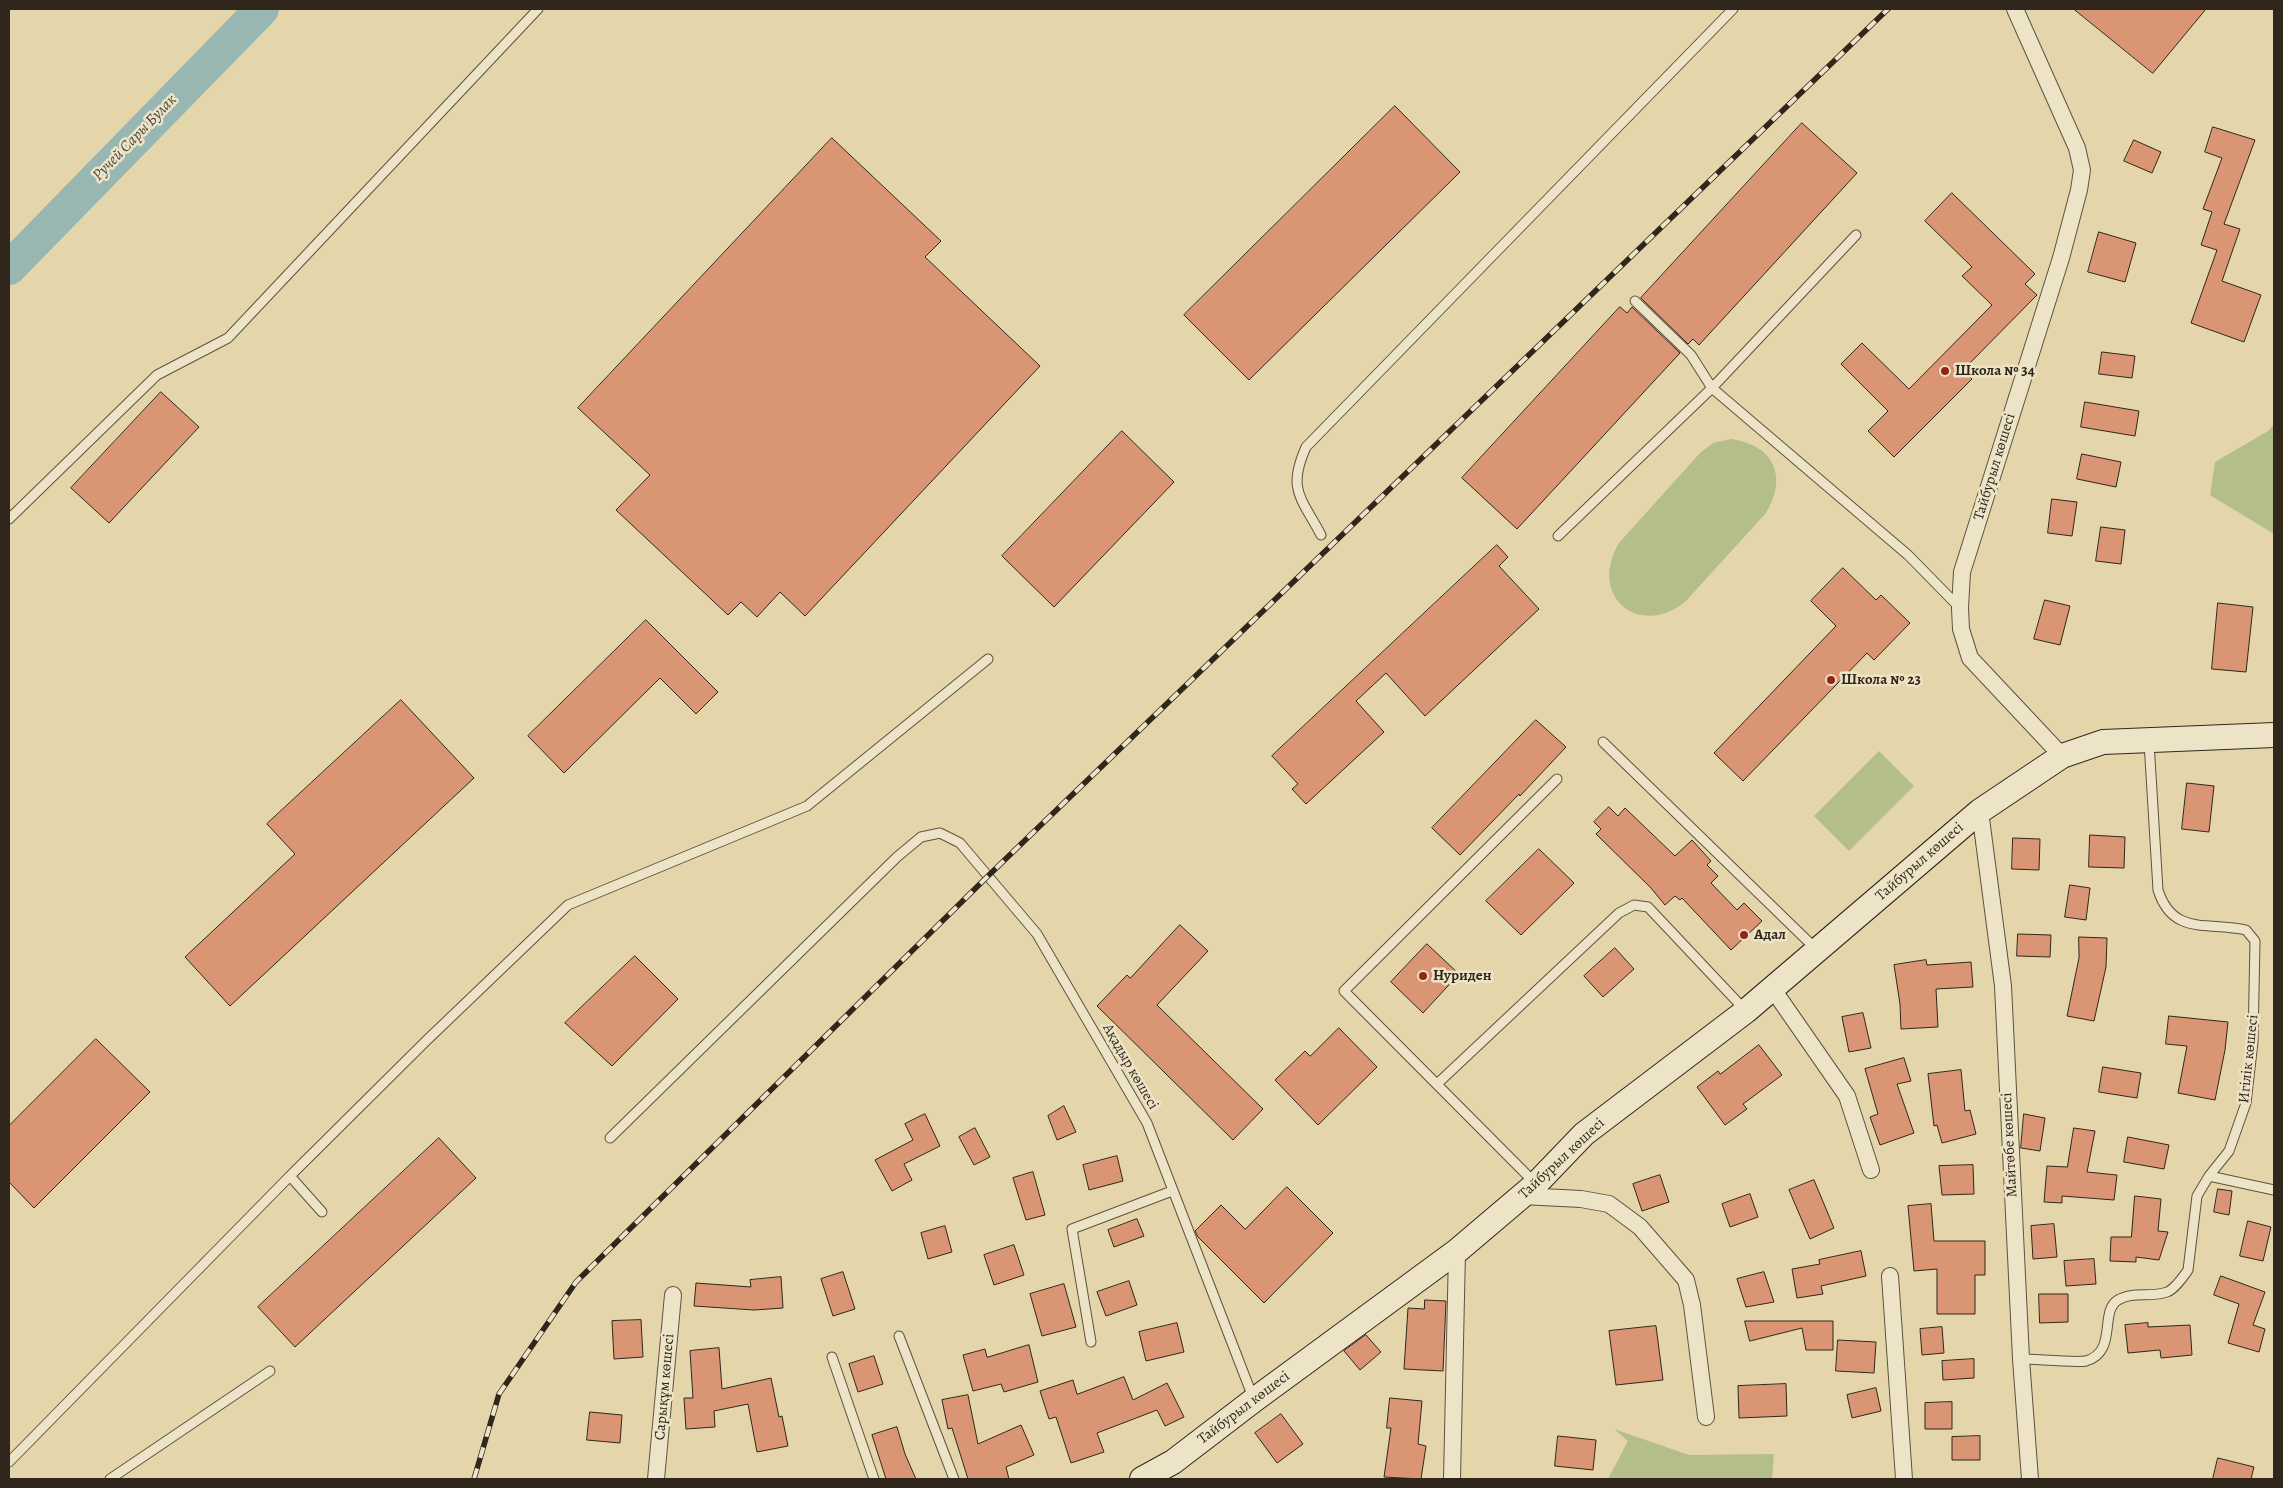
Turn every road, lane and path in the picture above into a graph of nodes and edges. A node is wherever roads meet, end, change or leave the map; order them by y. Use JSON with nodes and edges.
{"nodes":[{"id":1,"x":538,"y":9,"type":"edge"},
{"id":2,"x":1733,"y":9,"type":"edge"},
{"id":3,"x":2015,"y":9,"type":"edge"},
{"id":4,"x":1856,"y":235,"type":"dead end"},
{"id":5,"x":1635,"y":302,"type":"dead end"},
{"id":6,"x":1712,"y":388,"type":"junction"},
{"id":7,"x":9,"y":519,"type":"edge"},
{"id":8,"x":1321,"y":535,"type":"dead end"},
{"id":9,"x":1558,"y":536,"type":"dead end"},
{"id":10,"x":1960,"y":608,"type":"junction"},
{"id":11,"x":988,"y":659,"type":"dead end"},
{"id":12,"x":2274,"y":735,"type":"edge"},
{"id":13,"x":2148,"y":739,"type":"junction"},
{"id":14,"x":1603,"y":742,"type":"dead end"},
{"id":15,"x":2062,"y":756,"type":"junction"},
{"id":16,"x":1557,"y":779,"type":"dead end"},
{"id":17,"x":1980,"y":811,"type":"junction"},
{"id":18,"x":1817,"y":950,"type":"junction"},
{"id":19,"x":1772,"y":988,"type":"junction"},
{"id":20,"x":1746,"y":1011,"type":"junction"},
{"id":21,"x":1437,"y":1084,"type":"junction"},
{"id":22,"x":610,"y":1138,"type":"dead end"},
{"id":23,"x":1871,"y":1170,"type":"dead end"},
{"id":24,"x":290,"y":1176,"type":"junction"},
{"id":25,"x":2209,"y":1176,"type":"junction"},
{"id":26,"x":1530,"y":1190,"type":"junction"},
{"id":27,"x":2274,"y":1190,"type":"edge"},
{"id":28,"x":1172,"y":1191,"type":"junction"},
{"id":29,"x":322,"y":1212,"type":"dead end"},
{"id":30,"x":1457,"y":1251,"type":"junction"},
{"id":31,"x":1890,"y":1276,"type":"dead end"},
{"id":32,"x":674,"y":1295,"type":"dead end"},
{"id":33,"x":899,"y":1336,"type":"dead end"},
{"id":34,"x":1092,"y":1342,"type":"dead end"},
{"id":35,"x":832,"y":1357,"type":"dead end"},
{"id":36,"x":2021,"y":1359,"type":"junction"},
{"id":37,"x":270,"y":1370,"type":"dead end"},
{"id":38,"x":1254,"y":1400,"type":"junction"},
{"id":39,"x":1706,"y":1417,"type":"dead end"},
{"id":40,"x":9,"y":1462,"type":"edge"},
{"id":41,"x":110,"y":1479,"type":"edge"},
{"id":42,"x":656,"y":1479,"type":"edge"},
{"id":43,"x":874,"y":1479,"type":"edge"},
{"id":44,"x":954,"y":1479,"type":"edge"},
{"id":45,"x":1142,"y":1479,"type":"edge"},
{"id":46,"x":1452,"y":1479,"type":"edge"},
{"id":47,"x":1904,"y":1479,"type":"edge"},
{"id":48,"x":2030,"y":1479,"type":"edge"}],
"edges":[{"from":1,"to":7,"type":"lane"},
{"from":2,"to":8,"type":"lane"},
{"from":3,"to":10,"type":"street","name":"Тайбурыл көшесі"},
{"from":4,"to":6,"type":"lane"},
{"from":5,"to":6,"type":"lane"},
{"from":6,"to":9,"type":"lane"},
{"from":6,"to":10,"type":"lane"},
{"from":10,"to":15,"type":"street","name":"Тайбурыл көшесі"},
{"from":11,"to":24,"type":"lane"},
{"from":12,"to":13,"type":"main road"},
{"from":13,"to":15,"type":"main road"},
{"from":13,"to":25,"type":"lane","name":"Игілік көшесі"},
{"from":14,"to":18,"type":"lane"},
{"from":15,"to":17,"type":"main road","name":"Тайбурыл көшесі"},
{"from":16,"to":21,"type":"lane"},
{"from":17,"to":18,"type":"main road","name":"Тайбурыл көшесі"},
{"from":17,"to":36,"type":"street","name":"Майтөбе көшесі"},
{"from":18,"to":19,"type":"main road","name":"Тайбурыл көшесі"},
{"from":19,"to":20,"type":"main road","name":"Тайбурыл көшесі"},
{"from":19,"to":23,"type":"street"},
{"from":20,"to":21,"type":"lane"},
{"from":20,"to":26,"type":"main road","name":"Тайбурыл көшесі"},
{"from":21,"to":26,"type":"lane"},
{"from":22,"to":28,"type":"lane","name":"Ақадыр көшесі"},
{"from":24,"to":29,"type":"lane"},
{"from":24,"to":40,"type":"lane"},
{"from":25,"to":27,"type":"lane"},
{"from":25,"to":36,"type":"lane","name":"Игілік көшесі"},
{"from":26,"to":30,"type":"main road","name":"Тайбурыл көшесі"},
{"from":26,"to":39,"type":"street"},
{"from":28,"to":34,"type":"lane"},
{"from":28,"to":38,"type":"lane","name":"Ақадыр көшесі"},
{"from":30,"to":38,"type":"main road","name":"Тайбурыл көшесі"},
{"from":30,"to":46,"type":"street"},
{"from":31,"to":47,"type":"street"},
{"from":32,"to":42,"type":"street","name":"Сарықұм көшесі"},
{"from":33,"to":44,"type":"lane"},
{"from":35,"to":43,"type":"lane"},
{"from":36,"to":48,"type":"street","name":"Майтөбе көшесі"},
{"from":37,"to":41,"type":"lane"},
{"from":38,"to":45,"type":"main road","name":"Тайбурыл көшесі"}]}
